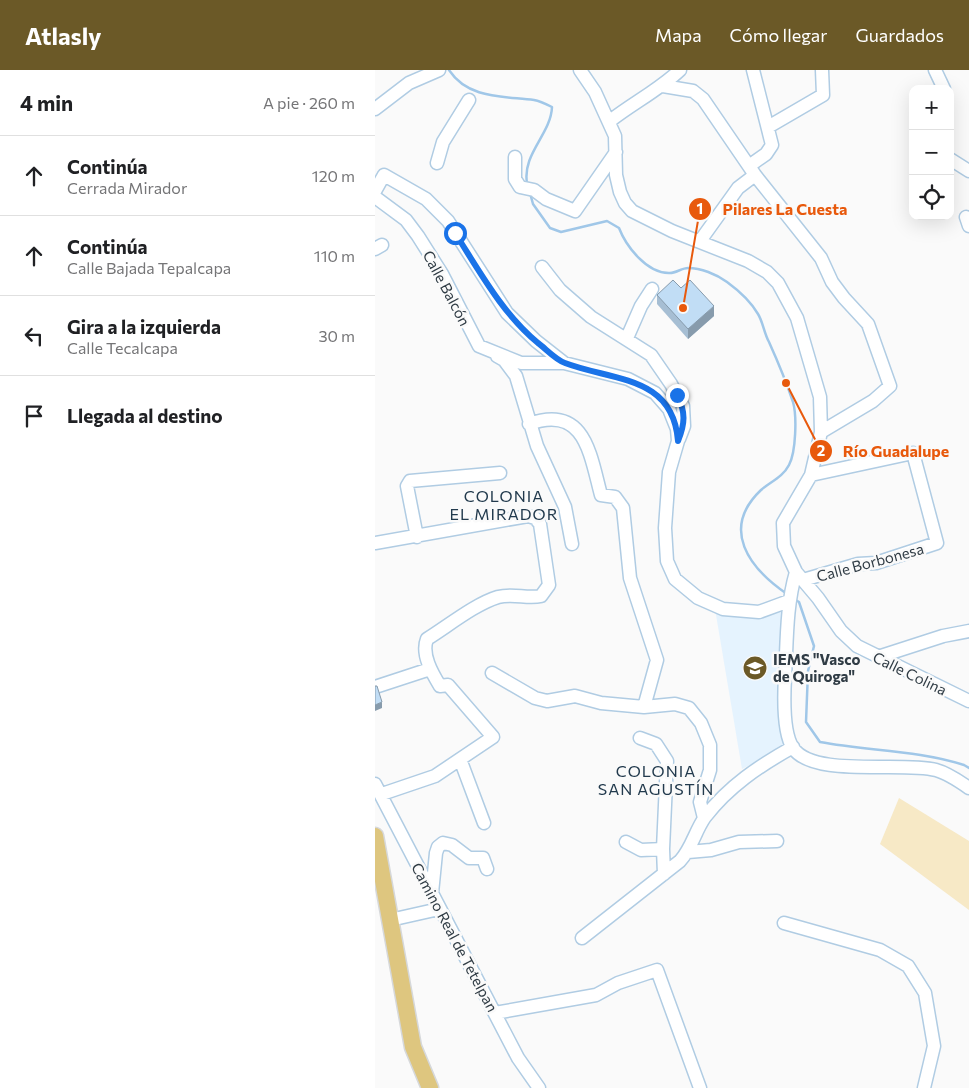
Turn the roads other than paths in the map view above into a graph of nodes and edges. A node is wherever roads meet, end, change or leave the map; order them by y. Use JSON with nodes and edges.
{"nodes":[{"id":1,"x":439,"y":70,"type":"edge"},
{"id":2,"x":580,"y":70,"type":"edge"},
{"id":3,"x":680,"y":70,"type":"edge"},
{"id":4,"x":753,"y":70,"type":"edge"},
{"id":5,"x":935,"y":70,"type":"edge"},
{"id":6,"x":825,"y":72,"type":"edge"},
{"id":7,"x":942,"y":85,"type":"edge"},
{"id":8,"x":663,"y":86,"type":"junction"},
{"id":9,"x":469,"y":100,"type":"dead end"},
{"id":10,"x":375,"y":109,"type":"edge"},
{"id":11,"x":610,"y":121,"type":"junction"},
{"id":12,"x":768,"y":128,"type":"junction"},
{"id":13,"x":616,"y":152,"type":"junction"},
{"id":14,"x":515,"y":157,"type":"dead end"},
{"id":15,"x":954,"y":162,"type":"edge"},
{"id":16,"x":437,"y":163,"type":"dead end"},
{"id":17,"x":752,"y":171,"type":"junction"},
{"id":18,"x":969,"y":171,"type":"edge"},
{"id":19,"x":375,"y":191,"type":"edge"},
{"id":20,"x":375,"y":197,"type":"edge"},
{"id":21,"x":700,"y":241,"type":"junction"},
{"id":22,"x":542,"y":267,"type":"dead end"},
{"id":23,"x":652,"y":289,"type":"dead end"},
{"id":24,"x":627,"y":338,"type":"junction"},
{"id":25,"x":478,"y":343,"type":"junction"},
{"id":26,"x":564,"y":363,"type":"junction"},
{"id":27,"x":529,"y":424,"type":"junction"},
{"id":28,"x":821,"y":432,"type":"junction"},
{"id":29,"x":678,"y":441,"type":"junction"},
{"id":30,"x":500,"y":472,"type":"dead end"},
{"id":31,"x":811,"y":475,"type":"junction"},
{"id":32,"x":417,"y":537,"type":"junction"},
{"id":33,"x":375,"y":543,"type":"edge"},
{"id":34,"x":572,"y":544,"type":"dead end"},
{"id":35,"x":799,"y":576,"type":"junction"},
{"id":36,"x":790,"y":597,"type":"junction"},
{"id":37,"x":969,"y":631,"type":"edge"},
{"id":38,"x":878,"y":657,"type":"junction"},
{"id":39,"x":430,"y":669,"type":"junction"},
{"id":40,"x":492,"y":673,"type":"dead end"},
{"id":41,"x":375,"y":687,"type":"edge"},
{"id":42,"x":969,"y":701,"type":"edge"},
{"id":43,"x":644,"y":707,"type":"junction"},
{"id":44,"x":640,"y":738,"type":"dead end"},
{"id":45,"x":793,"y":747,"type":"junction"},
{"id":46,"x":460,"y":759,"type":"junction"},
{"id":47,"x":969,"y":788,"type":"edge"},
{"id":48,"x":379,"y":789,"type":"edge"},
{"id":49,"x":704,"y":818,"type":"junction"},
{"id":50,"x":484,"y":823,"type":"dead end"},
{"id":51,"x":626,"y":842,"type":"dead end"},
{"id":52,"x":777,"y":842,"type":"dead end"},
{"id":53,"x":376,"y":843,"type":"edge"},
{"id":54,"x":663,"y":849,"type":"junction"},
{"id":55,"x":688,"y":852,"type":"junction"},
{"id":56,"x":487,"y":869,"type":"dead end"},
{"id":57,"x":664,"y":874,"type":"junction"},
{"id":58,"x":432,"y":894,"type":"junction"},
{"id":59,"x":439,"y":909,"type":"junction"},
{"id":60,"x":390,"y":920,"type":"junction"},
{"id":61,"x":784,"y":923,"type":"dead end"},
{"id":62,"x":582,"y":938,"type":"dead end"},
{"id":63,"x":495,"y":1012,"type":"junction"},
{"id":64,"x":431,"y":1088,"type":"edge"},
{"id":65,"x":539,"y":1088,"type":"edge"},
{"id":66,"x":700,"y":1088,"type":"edge"},
{"id":67,"x":924,"y":1088,"type":"edge"}],
"edges":[{"from":1,"to":10,"type":"street"},
{"from":2,"to":11,"type":"street"},
{"from":3,"to":8,"type":"street"},
{"from":4,"to":12,"type":"street"},
{"from":5,"to":7,"type":"street"},
{"from":6,"to":12,"type":"street"},
{"from":8,"to":11,"type":"street"},
{"from":8,"to":17,"type":"street"},
{"from":9,"to":16,"type":"street"},
{"from":11,"to":13,"type":"street"},
{"from":12,"to":17,"type":"street"},
{"from":13,"to":14,"type":"street"},
{"from":13,"to":21,"type":"street"},
{"from":15,"to":18,"type":"street"},
{"from":17,"to":21,"type":"street"},
{"from":17,"to":28,"type":"street"},
{"from":19,"to":26,"type":"street"},
{"from":20,"to":25,"type":"street","name":"Calle Balcón"},
{"from":21,"to":28,"type":"street","name":"Calle Colina"},
{"from":22,"to":24,"type":"street"},
{"from":23,"to":24,"type":"street"},
{"from":24,"to":29,"type":"street"},
{"from":25,"to":26,"type":"street"},
{"from":25,"to":27,"type":"street"},
{"from":26,"to":29,"type":"street"},
{"from":27,"to":34,"type":"street"},
{"from":27,"to":43,"type":"street"},
{"from":28,"to":31,"type":"street","name":"Calle Colina"},
{"from":29,"to":36,"type":"street"},
{"from":30,"to":32,"type":"street"},
{"from":31,"to":35,"type":"street","name":"Calle Colina"},
{"from":31,"to":35,"type":"street","name":"Calle Borbonesa"},
{"from":32,"to":33,"type":"street"},
{"from":32,"to":39,"type":"street"},
{"from":35,"to":36,"type":"street"},
{"from":35,"to":38,"type":"street","name":"Calle Colina"},
{"from":36,"to":45,"type":"street"},
{"from":37,"to":38,"type":"street"},
{"from":38,"to":42,"type":"street","name":"Calle Colina"},
{"from":39,"to":41,"type":"street"},
{"from":39,"to":46,"type":"street"},
{"from":40,"to":43,"type":"street"},
{"from":43,"to":49,"type":"street"},
{"from":44,"to":54,"type":"street"},
{"from":45,"to":47,"type":"street"},
{"from":45,"to":49,"type":"street"},
{"from":46,"to":48,"type":"street"},
{"from":46,"to":50,"type":"street"},
{"from":48,"to":58,"type":"street","name":"Camino Real de Tetelpan"},
{"from":49,"to":55,"type":"street"},
{"from":51,"to":54,"type":"street"},
{"from":52,"to":55,"type":"street"},
{"from":53,"to":60,"type":"main road"},
{"from":54,"to":57,"type":"street"},
{"from":55,"to":57,"type":"street"},
{"from":56,"to":58,"type":"street"},
{"from":57,"to":62,"type":"street"},
{"from":58,"to":59,"type":"street","name":"Camino Real de Tetelpan"},
{"from":59,"to":60,"type":"street"},
{"from":59,"to":63,"type":"street","name":"Camino Real de Tetelpan"},
{"from":60,"to":64,"type":"main road"},
{"from":61,"to":67,"type":"street"},
{"from":63,"to":65,"type":"street","name":"Camino Real de Tetelpan"},
{"from":63,"to":66,"type":"street"}]}
